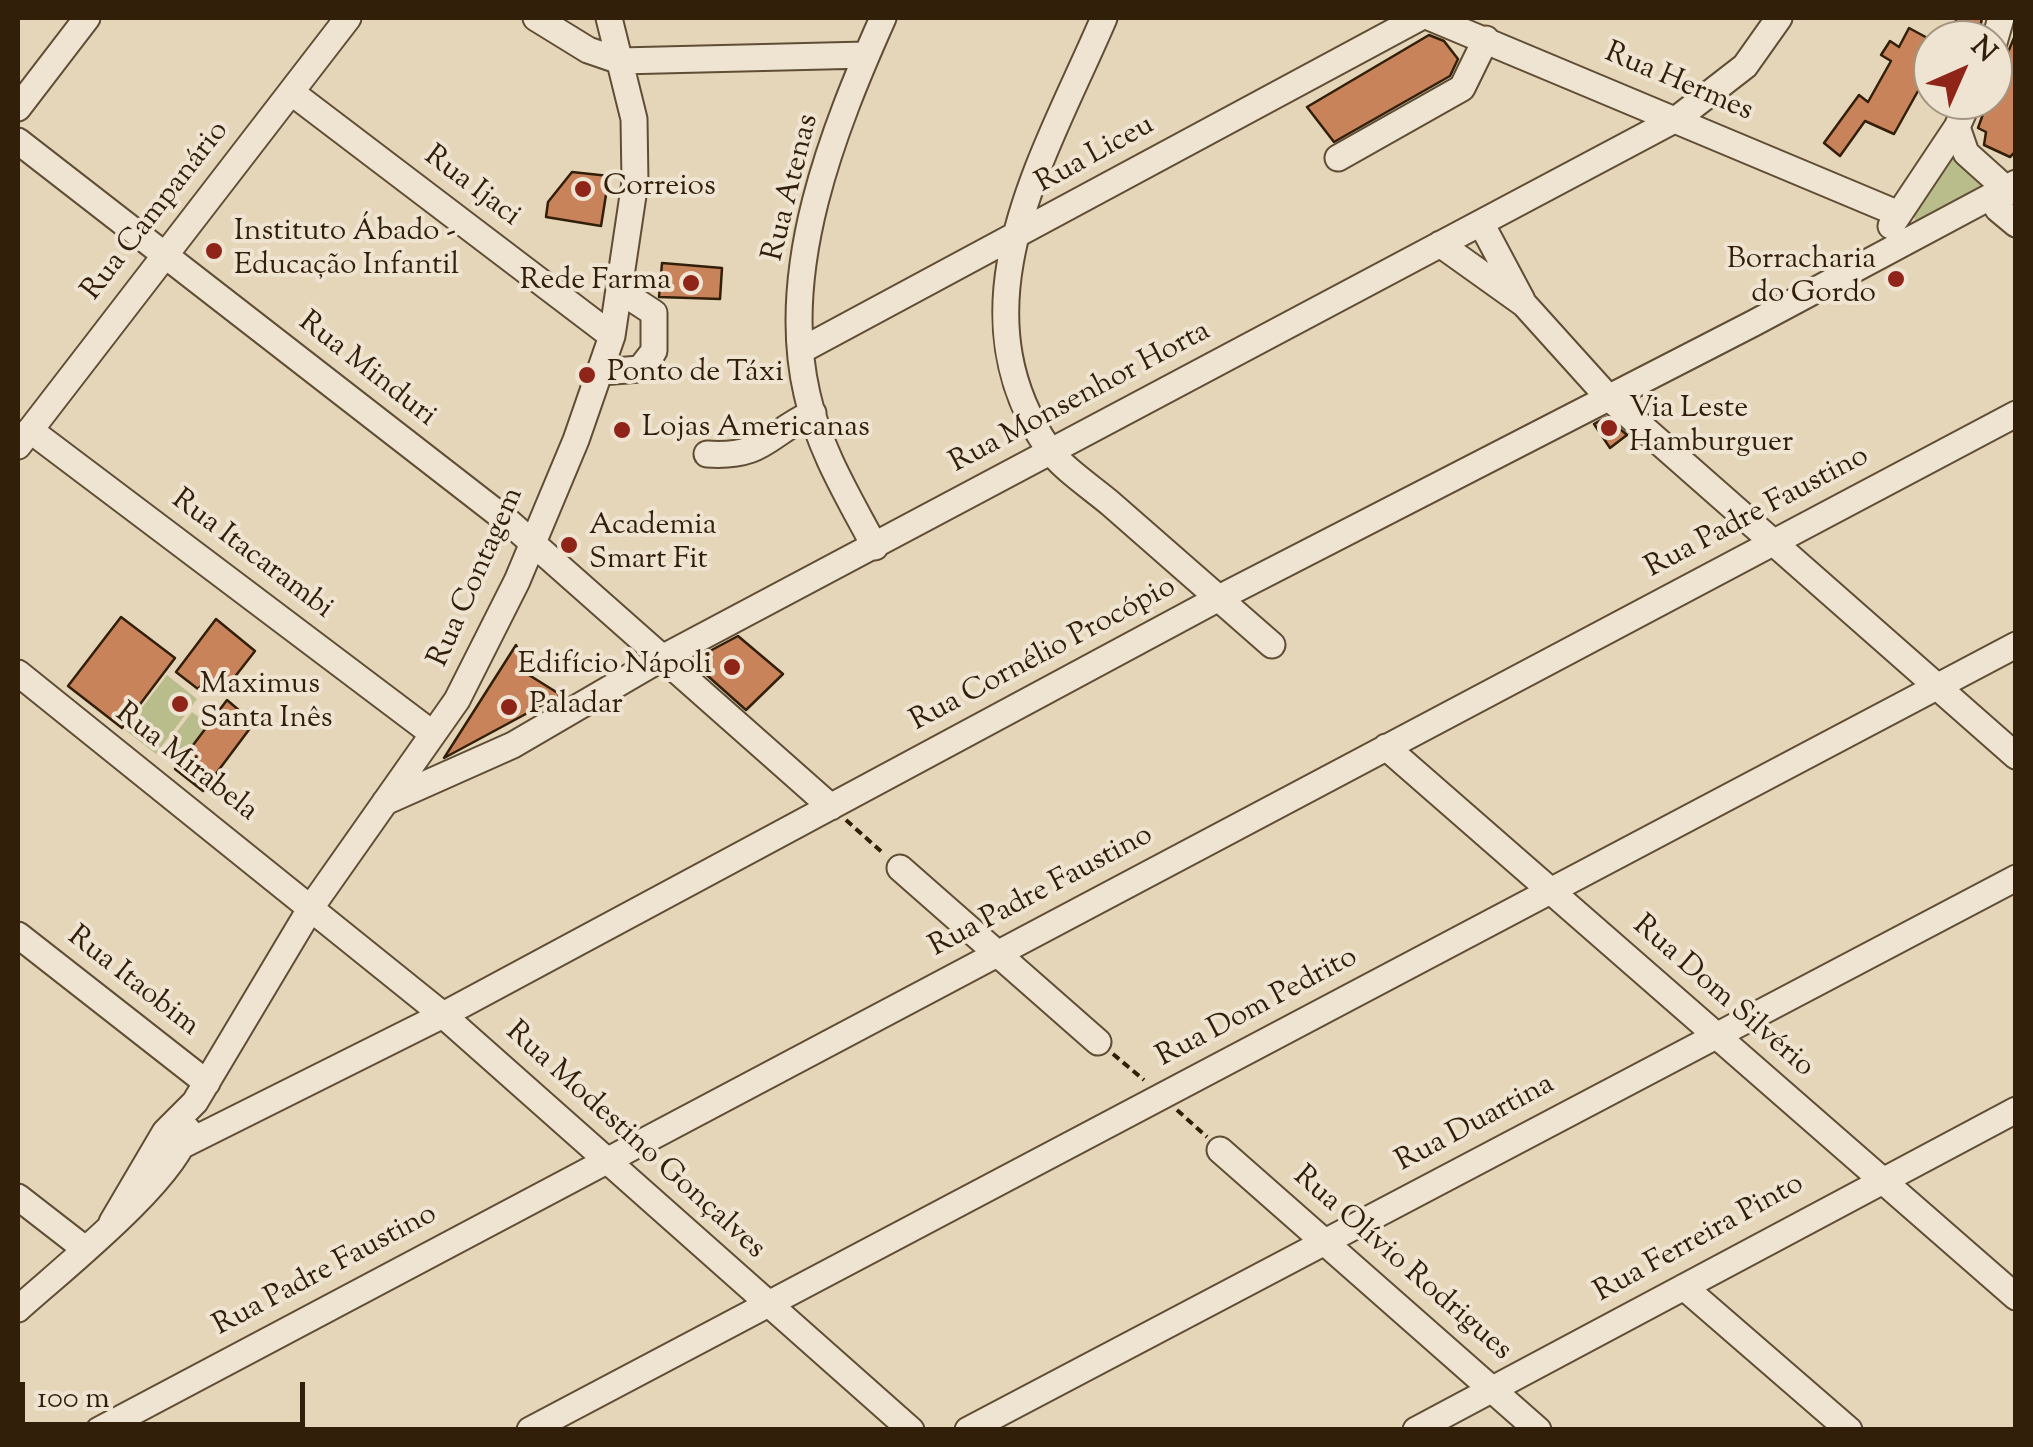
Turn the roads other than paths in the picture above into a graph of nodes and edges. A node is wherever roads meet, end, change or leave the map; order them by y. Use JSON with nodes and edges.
{"nodes":[{"id":1,"x":87,"y":18,"type":"edge"},
{"id":2,"x":348,"y":18,"type":"edge"},
{"id":3,"x":536,"y":18,"type":"edge"},
{"id":4,"x":608,"y":18,"type":"edge"},
{"id":5,"x":883,"y":18,"type":"edge"},
{"id":6,"x":1104,"y":18,"type":"edge"},
{"id":7,"x":1419,"y":18,"type":"edge"},
{"id":8,"x":1431,"y":18,"type":"edge"},
{"id":9,"x":1780,"y":18,"type":"edge"},
{"id":10,"x":1486,"y":38,"type":"junction"},
{"id":11,"x":866,"y":56,"type":"junction"},
{"id":12,"x":620,"y":61,"type":"junction"},
{"id":13,"x":291,"y":92,"type":"junction"},
{"id":14,"x":18,"y":108,"type":"edge"},
{"id":15,"x":1678,"y":118,"type":"junction"},
{"id":16,"x":1960,"y":120,"type":"edge"},
{"id":17,"x":1957,"y":127,"type":"junction"},
{"id":18,"x":18,"y":141,"type":"edge"},
{"id":19,"x":1338,"y":158,"type":"dead end"},
{"id":20,"x":2010,"y":186,"type":"edge"},
{"id":21,"x":1899,"y":214,"type":"junction"},
{"id":22,"x":1481,"y":223,"type":"junction"},
{"id":23,"x":2016,"y":224,"type":"edge"},
{"id":24,"x":1015,"y":237,"type":"junction"},
{"id":25,"x":1440,"y":244,"type":"junction"},
{"id":26,"x":164,"y":256,"type":"junction"},
{"id":27,"x":1873,"y":256,"type":"junction"},
{"id":28,"x":619,"y":290,"type":"junction"},
{"id":29,"x":1524,"y":304,"type":"junction"},
{"id":30,"x":612,"y":336,"type":"junction"},
{"id":31,"x":802,"y":350,"type":"junction"},
{"id":32,"x":601,"y":372,"type":"junction"},
{"id":33,"x":1607,"y":396,"type":"junction"},
{"id":34,"x":813,"y":412,"type":"junction"},
{"id":35,"x":2016,"y":414,"type":"edge"},
{"id":36,"x":24,"y":438,"type":"edge"},
{"id":37,"x":1050,"y":451,"type":"junction"},
{"id":38,"x":707,"y":454,"type":"dead end"},
{"id":39,"x":531,"y":543,"type":"junction"},
{"id":40,"x":1770,"y":544,"type":"junction"},
{"id":41,"x":875,"y":547,"type":"junction"},
{"id":42,"x":1219,"y":598,"type":"junction"},
{"id":43,"x":1272,"y":645,"type":"dead end"},
{"id":44,"x":2016,"y":645,"type":"edge"},
{"id":45,"x":662,"y":658,"type":"junction"},
{"id":46,"x":18,"y":673,"type":"edge"},
{"id":47,"x":1936,"y":687,"type":"junction"},
{"id":48,"x":434,"y":734,"type":"junction"},
{"id":49,"x":1386,"y":748,"type":"junction"},
{"id":50,"x":2016,"y":756,"type":"edge"},
{"id":51,"x":385,"y":802,"type":"junction"},
{"id":52,"x":831,"y":807,"type":"junction"},
{"id":53,"x":900,"y":868,"type":"road end"},
{"id":54,"x":2016,"y":878,"type":"edge"},
{"id":55,"x":1550,"y":891,"type":"junction"},
{"id":56,"x":312,"y":906,"type":"junction"},
{"id":57,"x":18,"y":934,"type":"edge"},
{"id":58,"x":995,"y":955,"type":"junction"},
{"id":59,"x":442,"y":1015,"type":"junction"},
{"id":60,"x":1716,"y":1035,"type":"junction"},
{"id":61,"x":1098,"y":1042,"type":"dead end"},
{"id":62,"x":201,"y":1093,"type":"junction"},
{"id":63,"x":2016,"y":1110,"type":"edge"},
{"id":64,"x":248,"y":1115,"type":"junction"},
{"id":65,"x":184,"y":1144,"type":"junction"},
{"id":66,"x":1220,"y":1150,"type":"dead end"},
{"id":67,"x":606,"y":1161,"type":"junction"},
{"id":68,"x":1880,"y":1179,"type":"junction"},
{"id":69,"x":18,"y":1197,"type":"edge"},
{"id":70,"x":112,"y":1222,"type":"junction"},
{"id":71,"x":1324,"y":1242,"type":"junction"},
{"id":72,"x":85,"y":1249,"type":"junction"},
{"id":73,"x":1684,"y":1287,"type":"junction"},
{"id":74,"x":2016,"y":1297,"type":"edge"},
{"id":75,"x":768,"y":1304,"type":"junction"},
{"id":76,"x":18,"y":1309,"type":"edge"},
{"id":77,"x":1492,"y":1389,"type":"junction"},
{"id":78,"x":99,"y":1430,"type":"edge"},
{"id":79,"x":530,"y":1430,"type":"edge"},
{"id":80,"x":911,"y":1430,"type":"edge"},
{"id":81,"x":968,"y":1430,"type":"edge"},
{"id":82,"x":1416,"y":1430,"type":"edge"},
{"id":83,"x":1538,"y":1430,"type":"edge"},
{"id":84,"x":1849,"y":1430,"type":"edge"}],
"edges":[{"from":1,"to":14,"type":"street"},
{"from":2,"to":13,"type":"street","name":"Rua Campanário"},
{"from":3,"to":12,"type":"street"},
{"from":4,"to":12,"type":"street","name":"Rua Contagem"},
{"from":5,"to":11,"type":"street","name":"Rua Atenas"},
{"from":6,"to":24,"type":"street"},
{"from":7,"to":24,"type":"street","name":"Rua Liceu"},
{"from":8,"to":10,"type":"street","name":"Rua Hermes"},
{"from":9,"to":15,"type":"street","name":"Rua Monsenhor Horta"},
{"from":10,"to":15,"type":"street","name":"Rua Hermes"},
{"from":10,"to":19,"type":"street"},
{"from":11,"to":12,"type":"street"},
{"from":11,"to":31,"type":"street","name":"Rua Atenas"},
{"from":12,"to":28,"type":"street","name":"Rua Contagem"},
{"from":13,"to":26,"type":"street","name":"Rua Campanário"},
{"from":13,"to":30,"type":"street","name":"Rua Ijaci"},
{"from":15,"to":21,"type":"street","name":"Rua Hermes"},
{"from":15,"to":22,"type":"street","name":"Rua Monsenhor Horta"},
{"from":16,"to":17,"type":"street"},
{"from":17,"to":20,"type":"street"},
{"from":17,"to":21,"type":"street"},
{"from":18,"to":26,"type":"street","name":"Rua Minduri"},
{"from":20,"to":23,"type":"street"},
{"from":20,"to":27,"type":"street","name":"Rua Cornélio Procópio"},
{"from":21,"to":27,"type":"street"},
{"from":22,"to":25,"type":"street","name":"Rua Monsenhor Horta"},
{"from":22,"to":29,"type":"street"},
{"from":24,"to":31,"type":"street","name":"Rua Liceu"},
{"from":24,"to":37,"type":"street"},
{"from":25,"to":29,"type":"street"},
{"from":25,"to":37,"type":"street","name":"Rua Monsenhor Horta"},
{"from":26,"to":36,"type":"street","name":"Rua Campanário"},
{"from":26,"to":39,"type":"street","name":"Rua Minduri"},
{"from":27,"to":33,"type":"street","name":"Rua Cornélio Procópio"},
{"from":28,"to":30,"type":"street","name":"Rua Contagem"},
{"from":28,"to":32,"type":"street"},
{"from":29,"to":33,"type":"street"},
{"from":30,"to":32,"type":"street","name":"Rua Contagem"},
{"from":31,"to":34,"type":"street","name":"Rua Atenas"},
{"from":32,"to":39,"type":"street","name":"Rua Contagem"},
{"from":33,"to":40,"type":"street"},
{"from":33,"to":42,"type":"street","name":"Rua Cornélio Procópio"},
{"from":34,"to":38,"type":"street"},
{"from":34,"to":41,"type":"street","name":"Rua Atenas"},
{"from":35,"to":40,"type":"street","name":"Rua Padre Faustino"},
{"from":36,"to":48,"type":"street","name":"Rua Itacarambi"},
{"from":37,"to":41,"type":"street","name":"Rua Monsenhor Horta"},
{"from":37,"to":42,"type":"street"},
{"from":39,"to":45,"type":"street"},
{"from":39,"to":48,"type":"street","name":"Rua Contagem"},
{"from":40,"to":47,"type":"street"},
{"from":40,"to":49,"type":"street","name":"Rua Padre Faustino"},
{"from":41,"to":45,"type":"street","name":"Rua Monsenhor Horta"},
{"from":42,"to":43,"type":"street"},
{"from":42,"to":52,"type":"street","name":"Rua Cornélio Procópio"},
{"from":44,"to":47,"type":"street","name":"Rua Dom Pedrito"},
{"from":45,"to":51,"type":"street","name":"Rua Monsenhor Horta"},
{"from":45,"to":52,"type":"street"},
{"from":46,"to":56,"type":"street","name":"Rua Mirabela"},
{"from":47,"to":50,"type":"street"},
{"from":47,"to":55,"type":"street","name":"Rua Dom Pedrito"},
{"from":48,"to":51,"type":"street","name":"Rua Contagem"},
{"from":49,"to":55,"type":"street","name":"Rua Dom Silvério"},
{"from":49,"to":58,"type":"street","name":"Rua Padre Faustino"},
{"from":51,"to":56,"type":"street","name":"Rua Contagem"},
{"from":52,"to":59,"type":"street","name":"Rua Cornélio Procópio"},
{"from":53,"to":58,"type":"street"},
{"from":54,"to":60,"type":"street","name":"Rua Duartina"},
{"from":55,"to":60,"type":"street","name":"Rua Dom Silvério"},
{"from":55,"to":75,"type":"street","name":"Rua Dom Pedrito"},
{"from":56,"to":59,"type":"street","name":"Rua Modestino Gonçalves"},
{"from":56,"to":62,"type":"street","name":"Rua Contagem"},
{"from":57,"to":62,"type":"street","name":"Rua Itaobim"},
{"from":58,"to":61,"type":"street"},
{"from":58,"to":67,"type":"street","name":"Rua Padre Faustino"},
{"from":59,"to":64,"type":"street","name":"Rua Cornélio Procópio"},
{"from":59,"to":67,"type":"street","name":"Rua Modestino Gonçalves"},
{"from":60,"to":68,"type":"street","name":"Rua Dom Silvério"},
{"from":60,"to":71,"type":"street","name":"Rua Duartina"},
{"from":62,"to":64,"type":"street"},
{"from":62,"to":65,"type":"street","name":"Rua Contagem"},
{"from":62,"to":70,"type":"street","name":"Rua Contagem"},
{"from":63,"to":68,"type":"street","name":"Rua Ferreira Pinto"},
{"from":64,"to":65,"type":"street","name":"Rua Cornélio Procópio"},
{"from":65,"to":70,"type":"street","name":"Rua Contagem"},
{"from":66,"to":71,"type":"street","name":"Rua Olívio Rodrigues"},
{"from":67,"to":75,"type":"street","name":"Rua Modestino Gonçalves"},
{"from":67,"to":78,"type":"street","name":"Rua Padre Faustino"},
{"from":68,"to":73,"type":"street","name":"Rua Ferreira Pinto"},
{"from":68,"to":74,"type":"street","name":"Rua Dom Silvério"},
{"from":69,"to":72,"type":"street"},
{"from":70,"to":72,"type":"street","name":"Rua Contagem"},
{"from":71,"to":77,"type":"street","name":"Rua Olívio Rodrigues"},
{"from":71,"to":81,"type":"street","name":"Rua Duartina"},
{"from":72,"to":76,"type":"street","name":"Rua Contagem"},
{"from":73,"to":77,"type":"street","name":"Rua Ferreira Pinto"},
{"from":73,"to":84,"type":"street"},
{"from":75,"to":79,"type":"street","name":"Rua Dom Pedrito"},
{"from":75,"to":80,"type":"street","name":"Rua Modestino Gonçalves"},
{"from":77,"to":82,"type":"street","name":"Rua Ferreira Pinto"},
{"from":77,"to":83,"type":"street","name":"Rua Olívio Rodrigues"}]}
